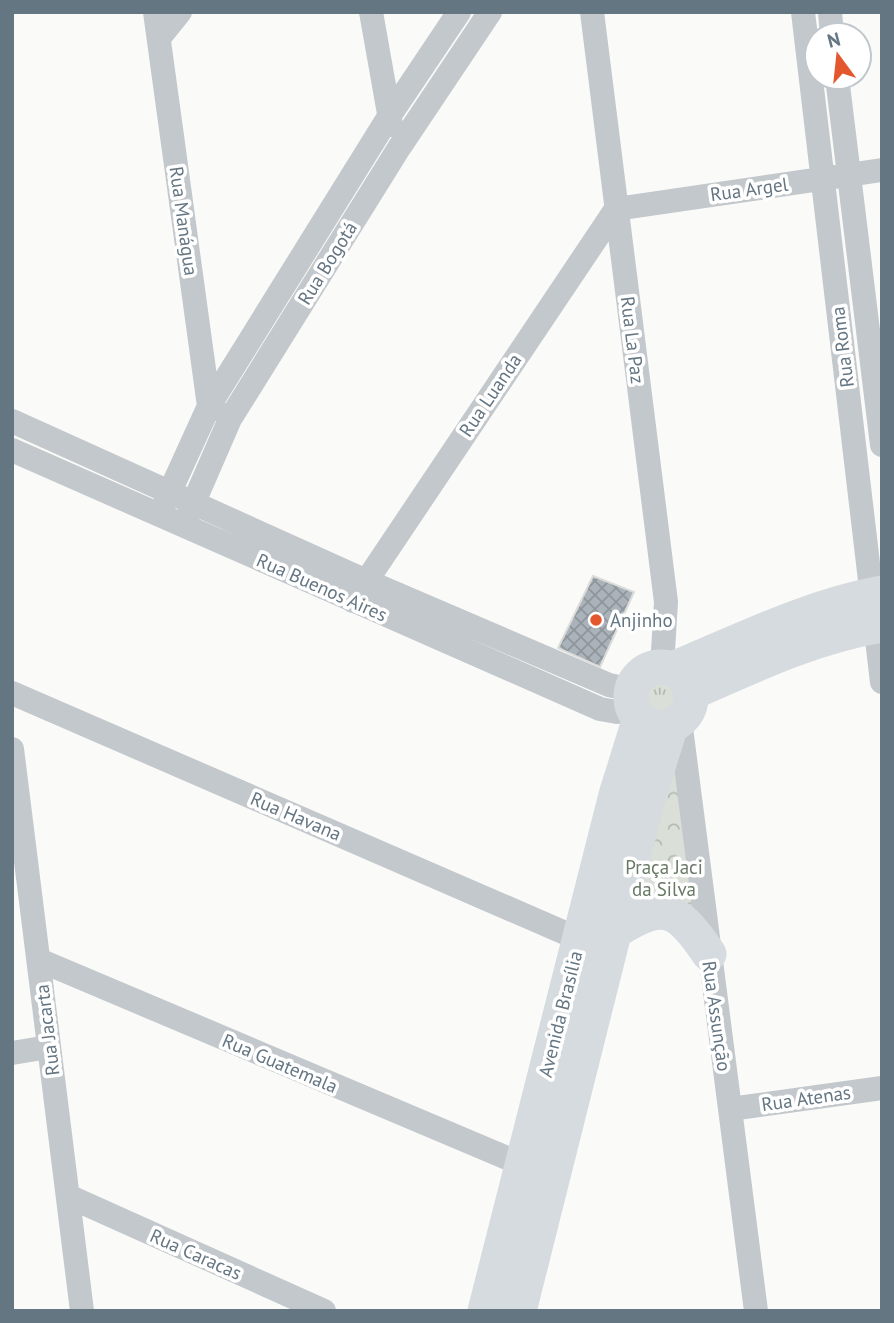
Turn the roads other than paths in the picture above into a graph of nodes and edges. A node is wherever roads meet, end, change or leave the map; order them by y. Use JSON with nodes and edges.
{"nodes":[{"id":1,"x":155,"y":12,"type":"edge"},
{"id":2,"x":180,"y":12,"type":"edge"},
{"id":3,"x":371,"y":12,"type":"edge"},
{"id":4,"x":459,"y":12,"type":"edge"},
{"id":5,"x":490,"y":12,"type":"edge"},
{"id":6,"x":592,"y":12,"type":"edge"},
{"id":7,"x":803,"y":12,"type":"edge"},
{"id":8,"x":159,"y":38,"type":"junction"},
{"id":9,"x":839,"y":91,"type":"edge"},
{"id":10,"x":388,"y":118,"type":"junction"},
{"id":11,"x":400,"y":148,"type":"junction"},
{"id":12,"x":882,"y":170,"type":"edge"},
{"id":13,"x":849,"y":174,"type":"junction"},
{"id":14,"x":822,"y":178,"type":"junction"},
{"id":15,"x":616,"y":209,"type":"junction"},
{"id":16,"x":220,"y":412,"type":"junction"},
{"id":17,"x":12,"y":421,"type":"edge"},
{"id":18,"x":882,"y":445,"type":"edge"},
{"id":19,"x":12,"y":450,"type":"edge"},
{"id":20,"x":165,"y":504,"type":"junction"},
{"id":21,"x":189,"y":514,"type":"junction"},
{"id":22,"x":359,"y":591,"type":"junction"},
{"id":23,"x":877,"y":610,"type":"edge"},
{"id":24,"x":882,"y":682,"type":"edge"},
{"id":25,"x":12,"y":693,"type":"edge"},
{"id":26,"x":660,"y":699,"type":"junction"},
{"id":27,"x":12,"y":749,"type":"edge"},
{"id":28,"x":614,"y":932,"type":"junction"},
{"id":29,"x":579,"y":939,"type":"junction"},
{"id":30,"x":709,"y":954,"type":"junction"},
{"id":31,"x":38,"y":960,"type":"junction"},
{"id":32,"x":48,"y":1047,"type":"junction"},
{"id":33,"x":12,"y":1053,"type":"edge"},
{"id":34,"x":882,"y":1088,"type":"edge"},
{"id":35,"x":730,"y":1108,"type":"junction"},
{"id":36,"x":538,"y":1171,"type":"junction"},
{"id":37,"x":68,"y":1196,"type":"junction"},
{"id":38,"x":82,"y":1311,"type":"edge"},
{"id":39,"x":324,"y":1311,"type":"edge"},
{"id":40,"x":485,"y":1311,"type":"edge"},
{"id":41,"x":519,"y":1311,"type":"edge"},
{"id":42,"x":756,"y":1311,"type":"edge"}],
"edges":[{"from":1,"to":8,"type":"street","name":"Rua Manágua"},
{"from":2,"to":8,"type":"street"},
{"from":3,"to":10,"type":"street"},
{"from":4,"to":10,"type":"street","name":"Rua Bogotá"},
{"from":5,"to":11,"type":"street","name":"Rua Bogotá"},
{"from":6,"to":15,"type":"street","name":"Rua La Paz"},
{"from":7,"to":14,"type":"street","name":"Rua Roma"},
{"from":8,"to":16,"type":"street","name":"Rua Manágua"},
{"from":9,"to":13,"type":"street","name":"Rua Roma"},
{"from":10,"to":11,"type":"street"},
{"from":10,"to":16,"type":"street","name":"Rua Bogotá"},
{"from":11,"to":16,"type":"street","name":"Rua Bogotá"},
{"from":12,"to":13,"type":"street","name":"Rua Argel"},
{"from":13,"to":14,"type":"street","name":"Rua Argel"},
{"from":13,"to":18,"type":"street","name":"Rua Roma"},
{"from":14,"to":15,"type":"street","name":"Rua Argel"},
{"from":14,"to":23,"type":"street","name":"Rua Roma"},
{"from":15,"to":22,"type":"street","name":"Rua Luanda"},
{"from":15,"to":26,"type":"street","name":"Rua La Paz"},
{"from":16,"to":20,"type":"street","name":"Rua Bogotá"},
{"from":16,"to":21,"type":"street","name":"Rua Bogotá"},
{"from":17,"to":20,"type":"street","name":"Rua Buenos Aires"},
{"from":19,"to":20,"type":"street","name":"Rua Buenos Aires"},
{"from":20,"to":21,"type":"street","name":"Rua Buenos Aires"},
{"from":21,"to":22,"type":"street","name":"Rua Buenos Aires"},
{"from":22,"to":26,"type":"street","name":"Rua Buenos Aires"},
{"from":23,"to":24,"type":"street","name":"Rua Roma"},
{"from":23,"to":26,"type":"street"},
{"from":25,"to":29,"type":"street","name":"Rua Havana"},
{"from":26,"to":28,"type":"street","name":"Avenida Brasília"},
{"from":26,"to":29,"type":"street","name":"Avenida Brasília"},
{"from":26,"to":30,"type":"street","name":"Rua Assunção"},
{"from":27,"to":31,"type":"street","name":"Rua Jacarta"},
{"from":28,"to":30,"type":"street"},
{"from":28,"to":36,"type":"street","name":"Avenida Brasília"},
{"from":29,"to":36,"type":"street","name":"Avenida Brasília"},
{"from":30,"to":35,"type":"street","name":"Rua Assunção"},
{"from":31,"to":32,"type":"street","name":"Rua Jacarta"},
{"from":31,"to":36,"type":"street","name":"Rua Guatemala"},
{"from":32,"to":33,"type":"street"},
{"from":32,"to":37,"type":"street","name":"Rua Jacarta"},
{"from":34,"to":35,"type":"street","name":"Rua Atenas"},
{"from":35,"to":42,"type":"street","name":"Rua Assunção"},
{"from":36,"to":40,"type":"street","name":"Avenida Brasília"},
{"from":36,"to":41,"type":"street","name":"Avenida Brasília"},
{"from":37,"to":38,"type":"street","name":"Rua Jacarta"},
{"from":37,"to":39,"type":"street","name":"Rua Caracas"}]}
